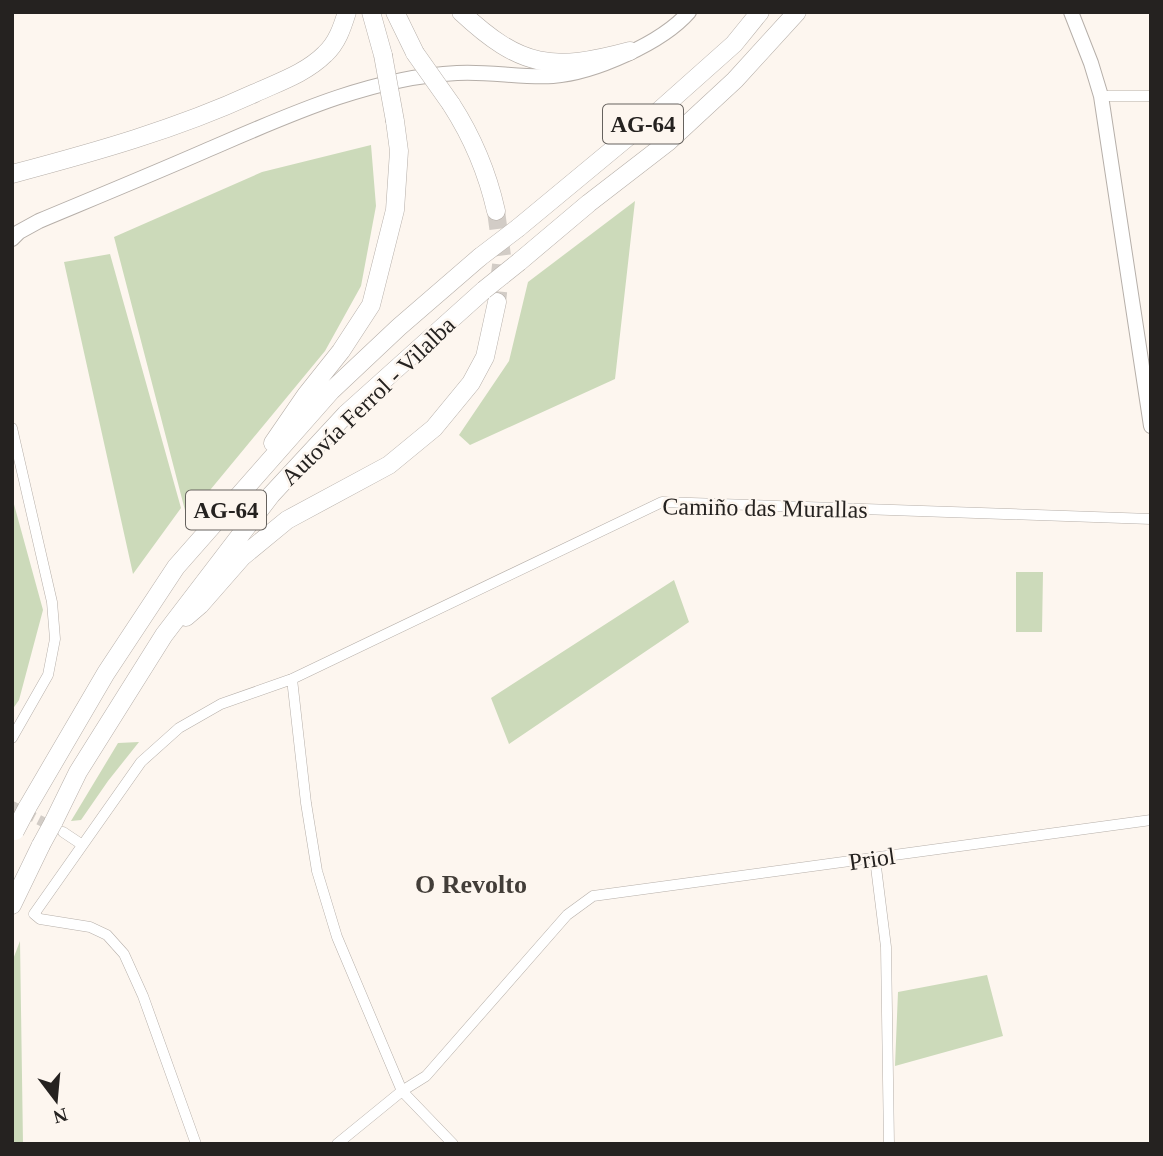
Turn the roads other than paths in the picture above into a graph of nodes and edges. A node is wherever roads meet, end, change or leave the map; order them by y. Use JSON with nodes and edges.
{"nodes":[{"id":1,"x":346,"y":12,"type":"edge"},
{"id":2,"x":371,"y":12,"type":"edge"},
{"id":3,"x":395,"y":12,"type":"edge"},
{"id":4,"x":461,"y":12,"type":"edge"},
{"id":5,"x":689,"y":12,"type":"edge"},
{"id":6,"x":760,"y":12,"type":"edge"},
{"id":7,"x":797,"y":12,"type":"edge"},
{"id":8,"x":1071,"y":12,"type":"edge"},
{"id":9,"x":630,"y":51,"type":"junction"},
{"id":10,"x":1101,"y":96,"type":"junction"},
{"id":11,"x":1151,"y":96,"type":"edge"},
{"id":12,"x":12,"y":174,"type":"edge"},
{"id":13,"x":496,"y":211,"type":"tunnel mouth"},
{"id":14,"x":39,"y":221,"type":"junction"},
{"id":15,"x":12,"y":225,"type":"edge"},
{"id":16,"x":12,"y":239,"type":"edge"},
{"id":17,"x":491,"y":296,"type":"junction"},
{"id":18,"x":1151,"y":426,"type":"edge"},
{"id":19,"x":12,"y":428,"type":"edge"},
{"id":20,"x":227,"y":509,"type":"junction"},
{"id":21,"x":1151,"y":519,"type":"edge"},
{"id":22,"x":164,"y":635,"type":"junction"},
{"id":23,"x":292,"y":679,"type":"junction"},
{"id":24,"x":12,"y":738,"type":"edge"},
{"id":25,"x":1151,"y":820,"type":"edge"},
{"id":26,"x":58,"y":827,"type":"junction"},
{"id":27,"x":13,"y":833,"type":"edge"},
{"id":28,"x":81,"y":844,"type":"junction"},
{"id":29,"x":875,"y":859,"type":"junction"},
{"id":30,"x":12,"y":905,"type":"edge"},
{"id":31,"x":402,"y":1091,"type":"junction"},
{"id":32,"x":196,"y":1144,"type":"edge"},
{"id":33,"x":337,"y":1144,"type":"edge"},
{"id":34,"x":453,"y":1144,"type":"edge"},
{"id":35,"x":889,"y":1144,"type":"edge"}],
"edges":[{"from":1,"to":12,"type":"highway"},
{"from":2,"to":20,"type":"highway","bridge":true},
{"from":3,"to":13,"type":"highway","bridge":true},
{"from":4,"to":9,"type":"highway"},
{"from":5,"to":9,"type":"street"},
{"from":6,"to":20,"type":"highway","name":"Autovía Ferrol - Vilalba","number":"AG-64","bridge":true},
{"from":7,"to":17,"type":"highway","name":"Autovía Ferrol - Vilalba","number":"AG-64","bridge":true},
{"from":8,"to":10,"type":"street"},
{"from":9,"to":14,"type":"street"},
{"from":10,"to":11,"type":"street"},
{"from":10,"to":18,"type":"street"},
{"from":14,"to":15,"type":"street"},
{"from":14,"to":16,"type":"street"},
{"from":17,"to":22,"type":"highway","name":"Autovía Ferrol - Vilalba","number":"AG-64"},
{"from":17,"to":22,"type":"highway"},
{"from":19,"to":24,"type":"street"},
{"from":20,"to":27,"type":"highway","name":"Autovía Ferrol - Vilalba","number":"AG-64","bridge":true},
{"from":21,"to":23,"type":"street","name":"Camiño das Murallas"},
{"from":22,"to":26,"type":"highway","name":"Autovía Ferrol - Vilalba","number":"AG-64"},
{"from":23,"to":28,"type":"street","name":"Camiño das Murallas"},
{"from":23,"to":31,"type":"street"},
{"from":25,"to":29,"type":"street","name":"Priol"},
{"from":26,"to":28,"type":"street"},
{"from":26,"to":30,"type":"highway","name":"Autovía Ferrol - Vilalba","number":"AG-64","bridge":true},
{"from":28,"to":32,"type":"street","name":"Camiño das Murallas"},
{"from":29,"to":31,"type":"street","name":"Priol"},
{"from":29,"to":35,"type":"street"},
{"from":31,"to":33,"type":"street"},
{"from":31,"to":34,"type":"street"}]}
